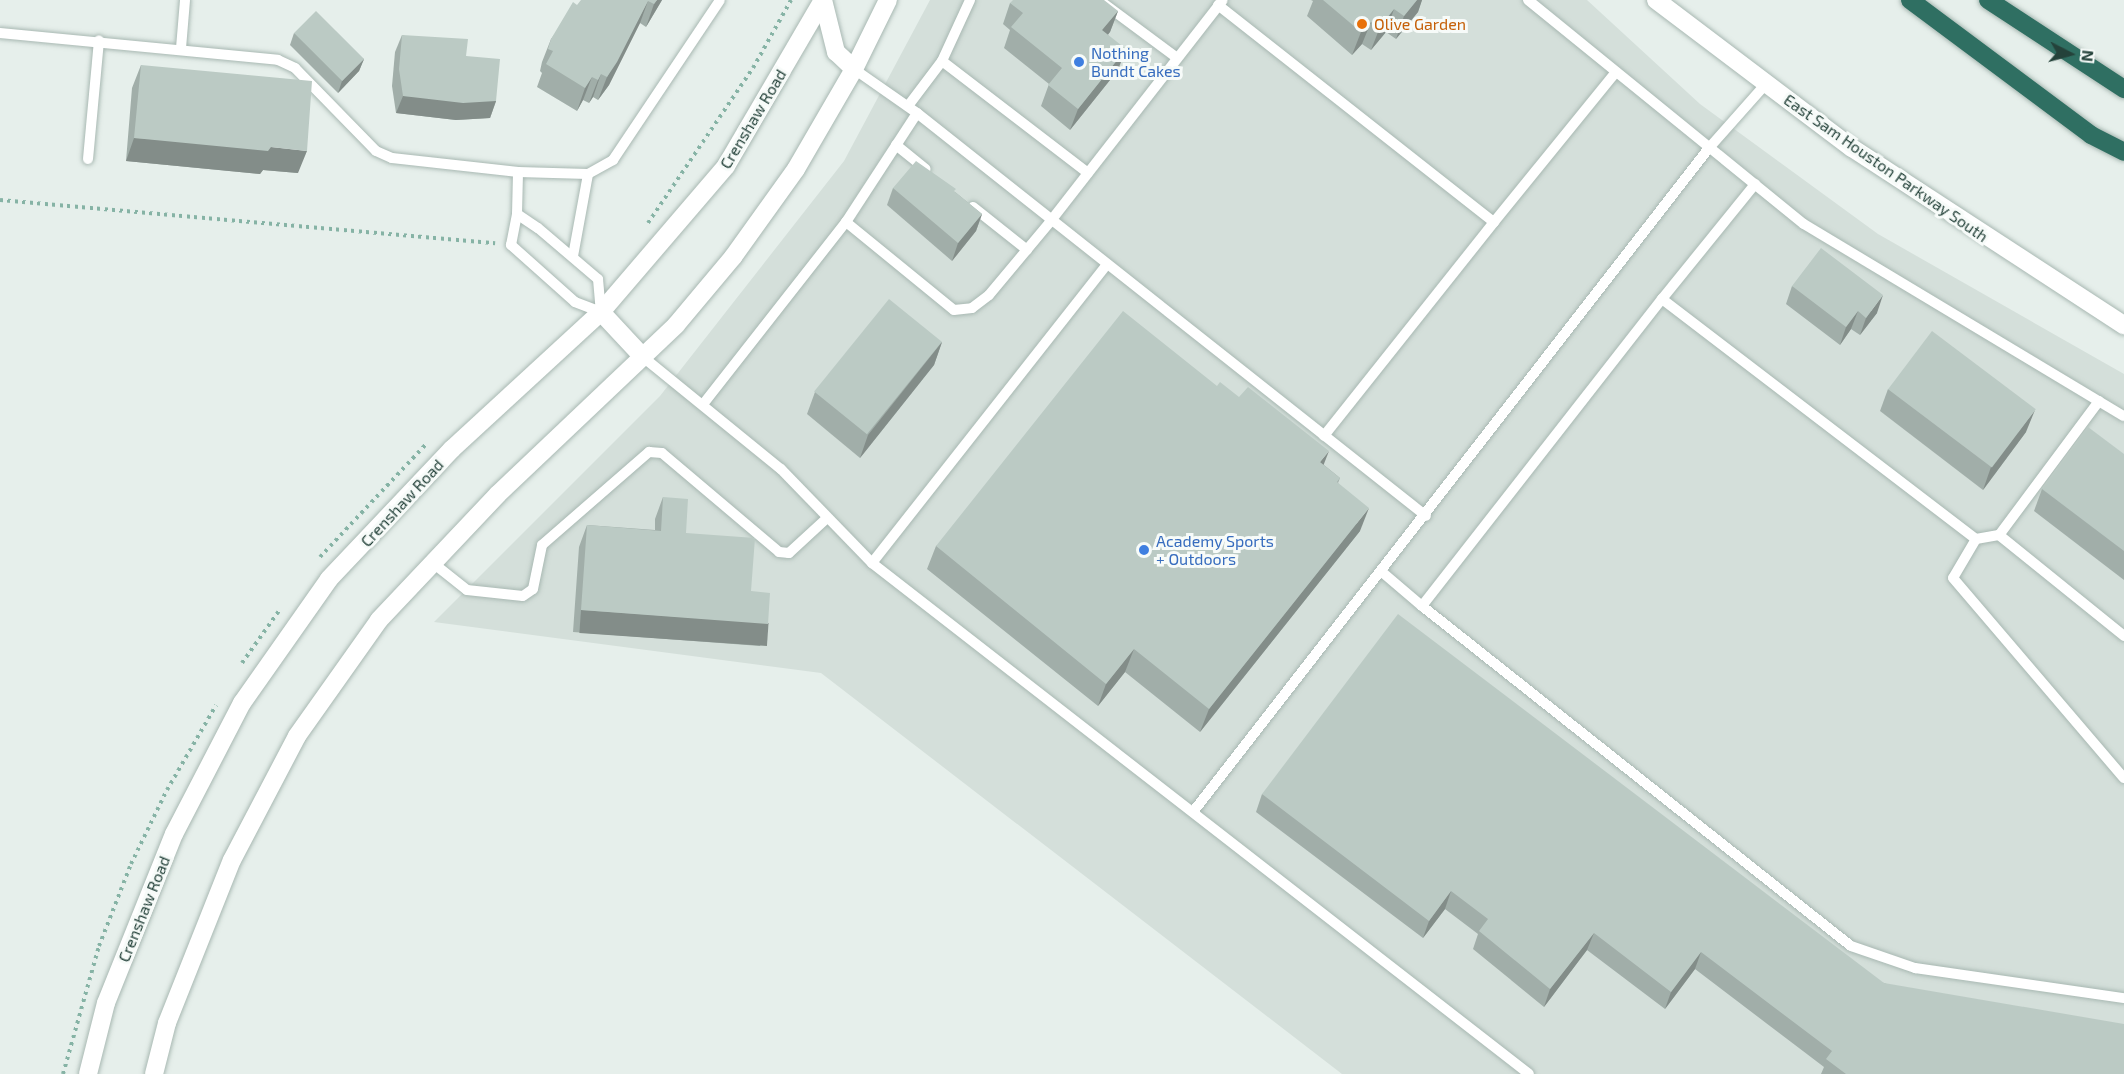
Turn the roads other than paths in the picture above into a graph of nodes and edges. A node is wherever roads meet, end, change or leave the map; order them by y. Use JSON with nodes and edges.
{"nodes":[{"id":1,"x":185,"y":0,"type":"edge"},
{"id":2,"x":720,"y":0,"type":"edge"},
{"id":3,"x":823,"y":0,"type":"edge"},
{"id":4,"x":888,"y":0,"type":"edge"},
{"id":5,"x":970,"y":0,"type":"edge"},
{"id":6,"x":1099,"y":0,"type":"edge"},
{"id":7,"x":1528,"y":0,"type":"edge"},
{"id":8,"x":1656,"y":0,"type":"edge"},
{"id":9,"x":1910,"y":0,"type":"edge"},
{"id":10,"x":1988,"y":0,"type":"edge"},
{"id":11,"x":1220,"y":3,"type":"edge"},
{"id":12,"x":0,"y":33,"type":"edge"},
{"id":13,"x":99,"y":41,"type":"junction"},
{"id":14,"x":181,"y":48,"type":"junction"},
{"id":15,"x":1177,"y":58,"type":"junction"},
{"id":16,"x":942,"y":61,"type":"junction"},
{"id":17,"x":854,"y":69,"type":"junction"},
{"id":18,"x":1616,"y":72,"type":"junction"},
{"id":19,"x":1765,"y":85,"type":"junction"},
{"id":20,"x":2124,"y":89,"type":"edge"},
{"id":21,"x":913,"y":110,"type":"junction"},
{"id":22,"x":896,"y":145,"type":"junction"},
{"id":23,"x":1708,"y":148,"type":"junction"},
{"id":24,"x":2124,"y":153,"type":"edge"},
{"id":25,"x":88,"y":159,"type":"dead end"},
{"id":26,"x":518,"y":172,"type":"junction"},
{"id":27,"x":1088,"y":173,"type":"junction"},
{"id":28,"x":588,"y":174,"type":"junction"},
{"id":29,"x":933,"y":175,"type":"edge"},
{"id":30,"x":1755,"y":184,"type":"junction"},
{"id":31,"x":961,"y":198,"type":"edge"},
{"id":32,"x":517,"y":214,"type":"junction"},
{"id":33,"x":846,"y":222,"type":"junction"},
{"id":34,"x":1050,"y":222,"type":"junction"},
{"id":35,"x":1494,"y":222,"type":"junction"},
{"id":36,"x":1027,"y":250,"type":"junction"},
{"id":37,"x":573,"y":256,"type":"junction"},
{"id":38,"x":1106,"y":266,"type":"junction"},
{"id":39,"x":1662,"y":298,"type":"junction"},
{"id":40,"x":601,"y":312,"type":"junction"},
{"id":41,"x":2124,"y":325,"type":"edge"},
{"id":42,"x":644,"y":357,"type":"junction"},
{"id":43,"x":2099,"y":401,"type":"junction"},
{"id":44,"x":704,"y":403,"type":"junction"},
{"id":45,"x":2124,"y":416,"type":"edge"},
{"id":46,"x":1324,"y":436,"type":"junction"},
{"id":47,"x":1426,"y":516,"type":"junction"},
{"id":48,"x":826,"y":519,"type":"junction"},
{"id":49,"x":1999,"y":535,"type":"junction"},
{"id":50,"x":1976,"y":539,"type":"junction"},
{"id":51,"x":433,"y":563,"type":"junction"},
{"id":52,"x":872,"y":563,"type":"junction"},
{"id":53,"x":1382,"y":572,"type":"junction"},
{"id":54,"x":1422,"y":606,"type":"junction"},
{"id":55,"x":2124,"y":636,"type":"edge"},
{"id":56,"x":2124,"y":778,"type":"edge"},
{"id":57,"x":1193,"y":812,"type":"junction"},
{"id":58,"x":2124,"y":998,"type":"edge"},
{"id":59,"x":88,"y":1074,"type":"edge"},
{"id":60,"x":154,"y":1074,"type":"edge"},
{"id":61,"x":1529,"y":1074,"type":"edge"}],
"edges":[{"from":1,"to":14,"type":"lane"},
{"from":2,"to":28,"type":"lane"},
{"from":3,"to":17,"type":"main road"},
{"from":3,"to":40,"type":"main road","name":"Crenshaw Road"},
{"from":4,"to":17,"type":"main road"},
{"from":5,"to":16,"type":"lane"},
{"from":6,"to":15,"type":"lane"},
{"from":7,"to":18,"type":"lane"},
{"from":8,"to":19,"type":"main road","name":"East Sam Houston Parkway South"},
{"from":9,"to":24,"type":"highway"},
{"from":10,"to":20,"type":"highway"},
{"from":11,"to":15,"type":"lane"},
{"from":11,"to":35,"type":"lane"},
{"from":12,"to":13,"type":"lane"},
{"from":13,"to":14,"type":"lane"},
{"from":13,"to":25,"type":"lane"},
{"from":14,"to":26,"type":"lane"},
{"from":15,"to":27,"type":"lane"},
{"from":16,"to":21,"type":"lane"},
{"from":16,"to":27,"type":"lane"},
{"from":17,"to":21,"type":"lane"},
{"from":17,"to":42,"type":"main road"},
{"from":18,"to":23,"type":"lane"},
{"from":18,"to":35,"type":"lane"},
{"from":19,"to":23,"type":"lane"},
{"from":19,"to":41,"type":"main road","name":"East Sam Houston Parkway South"},
{"from":21,"to":22,"type":"lane"},
{"from":21,"to":34,"type":"lane"},
{"from":22,"to":29,"type":"lane"},
{"from":22,"to":33,"type":"lane"},
{"from":23,"to":30,"type":"lane"},
{"from":23,"to":47,"type":"lane"},
{"from":26,"to":28,"type":"lane"},
{"from":26,"to":32,"type":"lane"},
{"from":27,"to":34,"type":"lane"},
{"from":28,"to":37,"type":"lane"},
{"from":30,"to":39,"type":"lane"},
{"from":30,"to":43,"type":"lane"},
{"from":31,"to":36,"type":"lane"},
{"from":32,"to":37,"type":"lane"},
{"from":32,"to":40,"type":"lane"},
{"from":33,"to":36,"type":"lane"},
{"from":33,"to":44,"type":"lane"},
{"from":34,"to":36,"type":"lane"},
{"from":34,"to":38,"type":"lane"},
{"from":35,"to":46,"type":"lane"},
{"from":37,"to":40,"type":"lane"},
{"from":38,"to":46,"type":"lane"},
{"from":38,"to":52,"type":"lane"},
{"from":39,"to":50,"type":"lane"},
{"from":39,"to":54,"type":"lane"},
{"from":40,"to":42,"type":"main road"},
{"from":40,"to":59,"type":"main road","name":"Crenshaw Road"},
{"from":42,"to":44,"type":"lane"},
{"from":42,"to":51,"type":"main road"},
{"from":43,"to":45,"type":"lane"},
{"from":43,"to":49,"type":"lane"},
{"from":44,"to":48,"type":"lane"},
{"from":46,"to":47,"type":"lane"},
{"from":47,"to":53,"type":"lane"},
{"from":48,"to":51,"type":"lane"},
{"from":48,"to":52,"type":"lane"},
{"from":49,"to":50,"type":"lane"},
{"from":49,"to":55,"type":"lane"},
{"from":50,"to":56,"type":"lane"},
{"from":51,"to":60,"type":"main road"},
{"from":52,"to":57,"type":"lane"},
{"from":53,"to":54,"type":"lane"},
{"from":53,"to":57,"type":"lane"},
{"from":54,"to":58,"type":"lane"},
{"from":57,"to":61,"type":"lane"}]}
